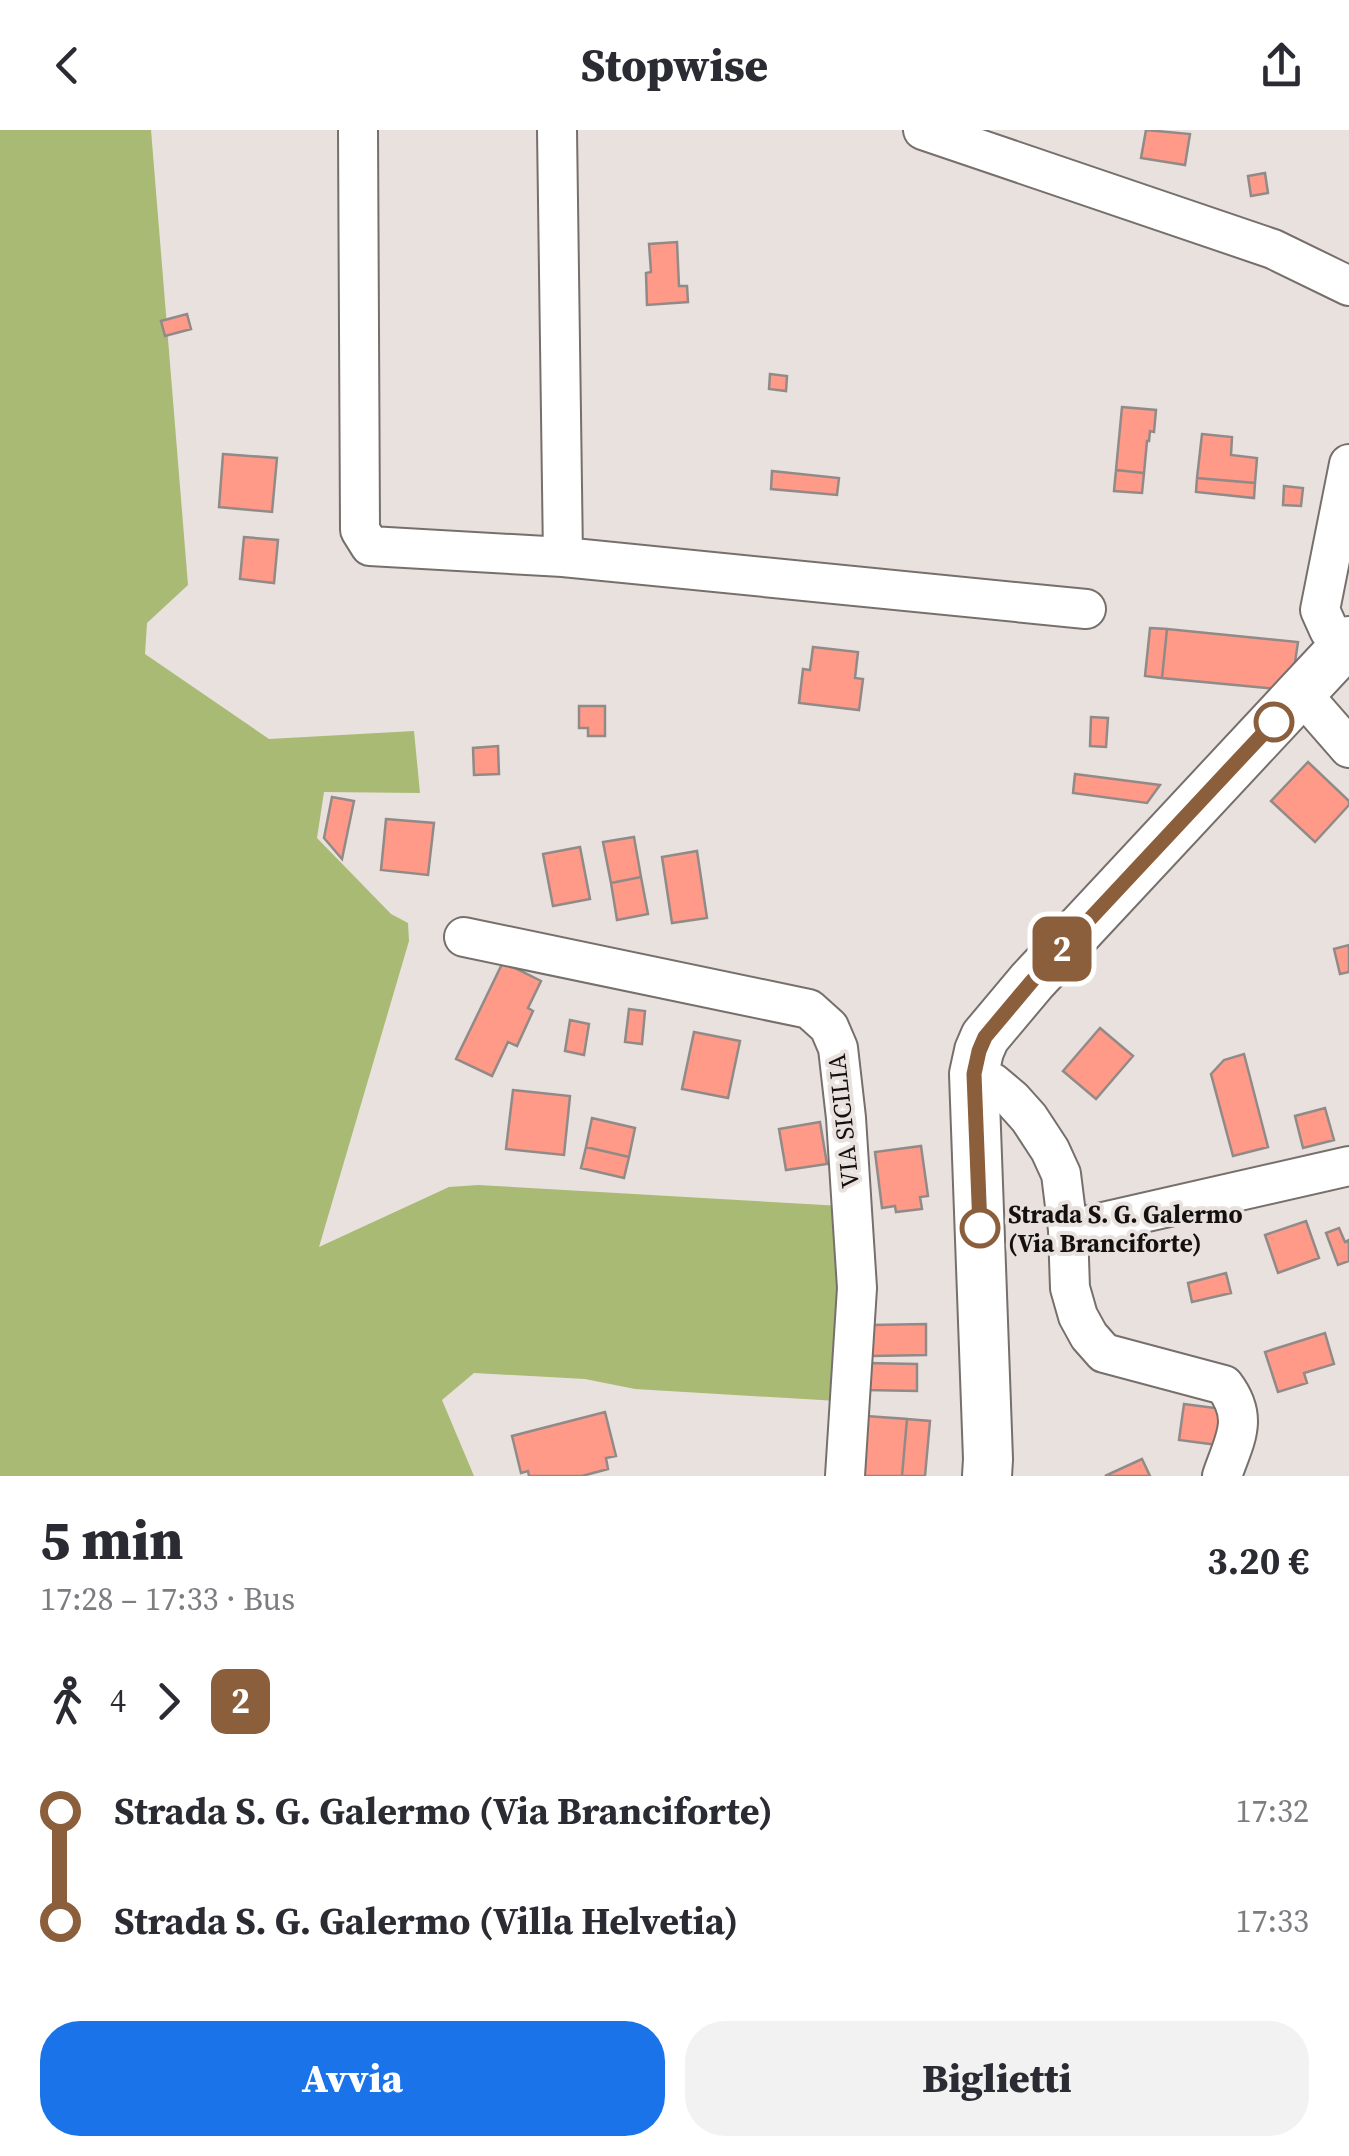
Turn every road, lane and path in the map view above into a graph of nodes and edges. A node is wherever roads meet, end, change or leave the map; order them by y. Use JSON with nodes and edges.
{"nodes":[{"id":1,"x":358,"y":130,"type":"edge"},
{"id":2,"x":557,"y":130,"type":"edge"},
{"id":3,"x":924,"y":130,"type":"edge"},
{"id":4,"x":1349,"y":286,"type":"edge"},
{"id":5,"x":1349,"y":464,"type":"edge"},
{"id":6,"x":563,"y":557,"type":"junction"},
{"id":7,"x":1086,"y":609,"type":"dead end"},
{"id":8,"x":1346,"y":644,"type":"edge"},
{"id":9,"x":1301,"y":693,"type":"junction"},
{"id":10,"x":1349,"y":748,"type":"edge"},
{"id":11,"x":464,"y":937,"type":"dead end"},
{"id":12,"x":974,"y":1074,"type":"junction"},
{"id":13,"x":1349,"y":1166,"type":"edge"},
{"id":14,"x":1068,"y":1230,"type":"junction"},
{"id":15,"x":845,"y":1476,"type":"edge"},
{"id":16,"x":987,"y":1476,"type":"edge"},
{"id":17,"x":1222,"y":1476,"type":"edge"}],
"edges":[{"from":1,"to":6,"type":"street"},
{"from":2,"to":6,"type":"street"},
{"from":3,"to":4,"type":"street"},
{"from":5,"to":8,"type":"street"},
{"from":6,"to":7,"type":"street"},
{"from":8,"to":9,"type":"main road"},
{"from":9,"to":10,"type":"street"},
{"from":9,"to":12,"type":"main road"},
{"from":11,"to":15,"type":"street","name":"VIA SICILIA"},
{"from":12,"to":14,"type":"street"},
{"from":12,"to":16,"type":"main road"},
{"from":13,"to":14,"type":"street"},
{"from":14,"to":17,"type":"street"}]}
